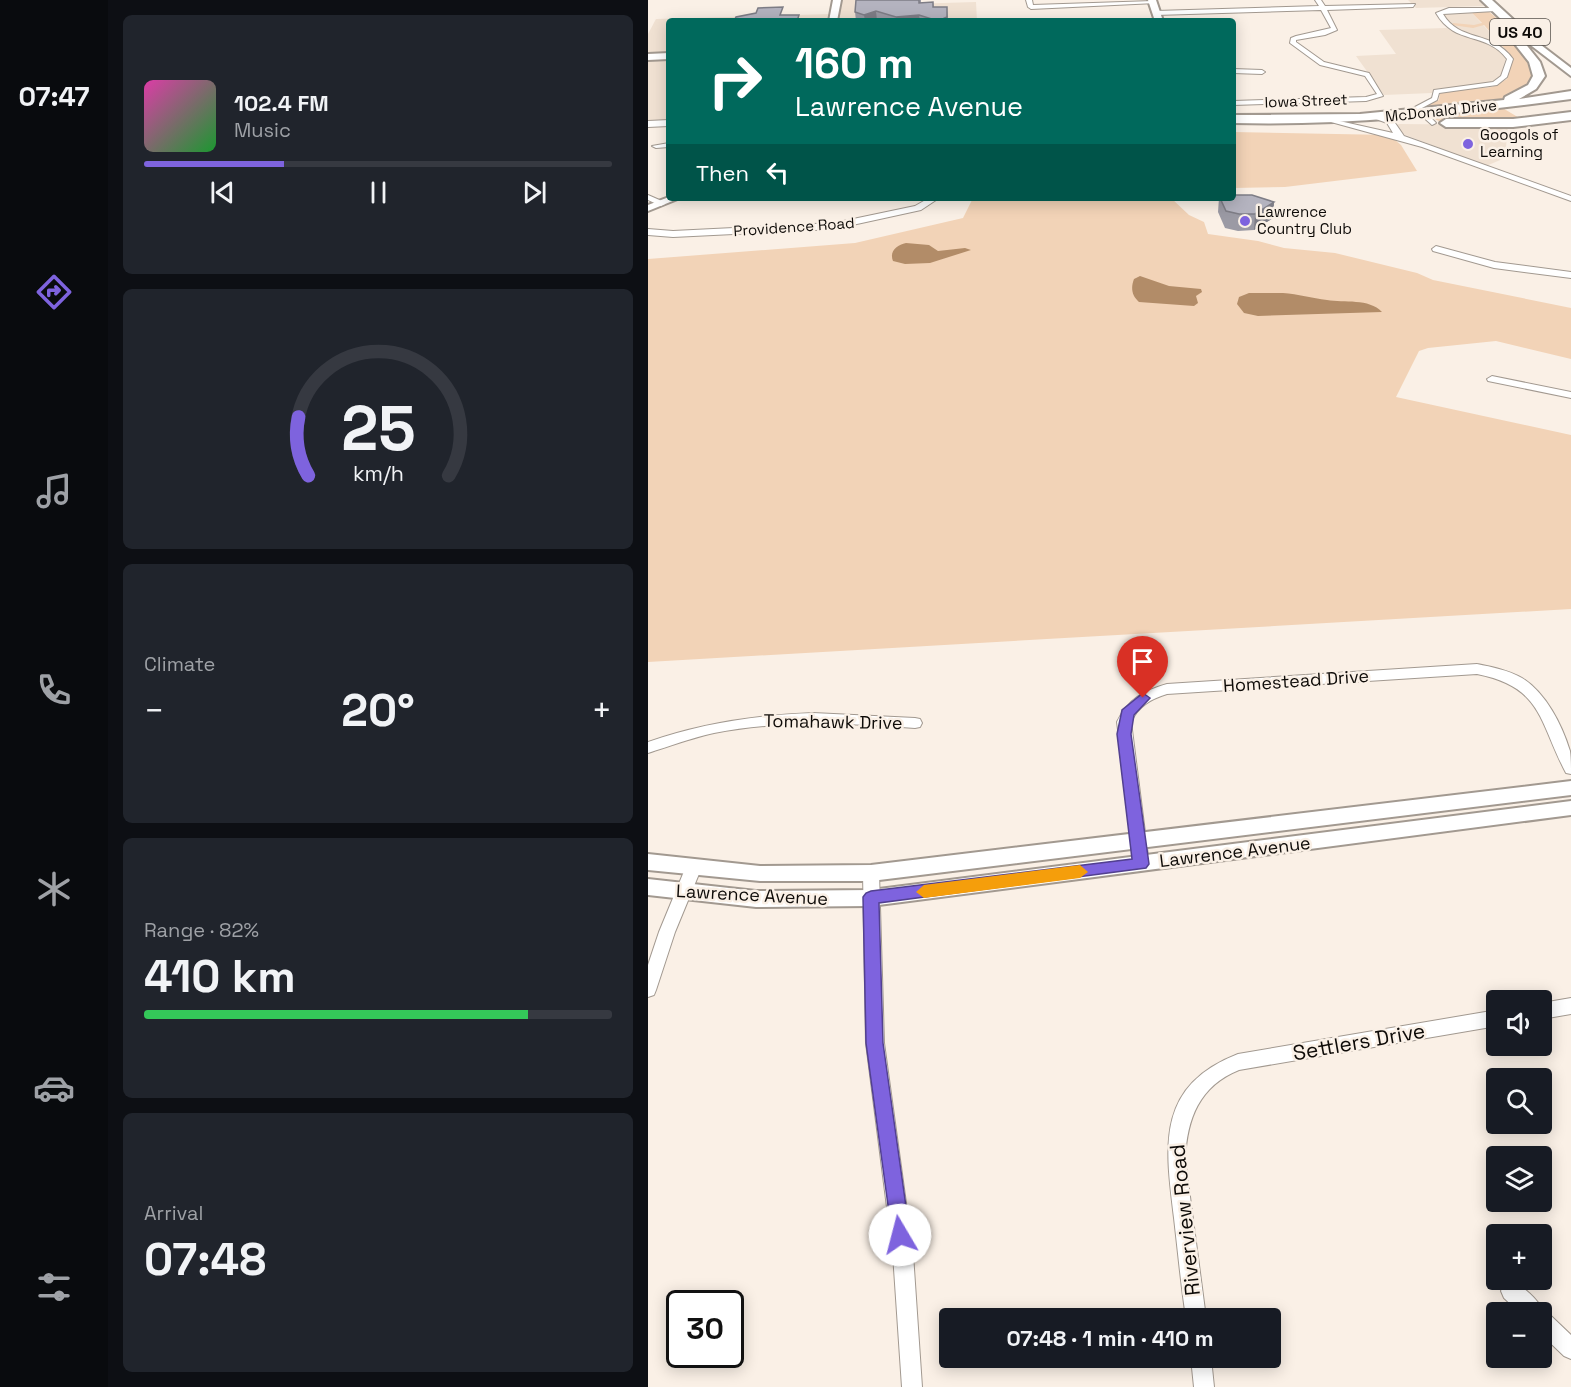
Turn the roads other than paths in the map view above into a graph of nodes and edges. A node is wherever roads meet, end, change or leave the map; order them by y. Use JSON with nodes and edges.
{"nodes":[{"id":1,"x":837,"y":0,"type":"edge"},
{"id":2,"x":1247,"y":0,"type":"edge"},
{"id":3,"x":1318,"y":0,"type":"edge"},
{"id":4,"x":1486,"y":0,"type":"edge"},
{"id":5,"x":1152,"y":1,"type":"edge"},
{"id":6,"x":1030,"y":4,"type":"edge"},
{"id":7,"x":1413,"y":6,"type":"dead end"},
{"id":8,"x":1323,"y":8,"type":"junction"},
{"id":9,"x":1495,"y":9,"type":"junction"},
{"id":10,"x":1252,"y":10,"type":"junction"},
{"id":11,"x":1227,"y":11,"type":"junction"},
{"id":12,"x":1158,"y":17,"type":"edge"},
{"id":13,"x":834,"y":18,"type":"edge"},
{"id":14,"x":1220,"y":18,"type":"edge"},
{"id":15,"x":1511,"y":24,"type":"junction"},
{"id":16,"x":666,"y":56,"type":"edge"},
{"id":17,"x":648,"y":57,"type":"edge"},
{"id":18,"x":1236,"y":71,"type":"edge"},
{"id":19,"x":1262,"y":72,"type":"dead end"},
{"id":20,"x":1571,"y":73,"type":"edge"},
{"id":21,"x":1571,"y":96,"type":"edge"},
{"id":22,"x":1236,"y":103,"type":"edge"},
{"id":23,"x":1506,"y":105,"type":"junction"},
{"id":24,"x":1462,"y":109,"type":"junction"},
{"id":25,"x":1422,"y":114,"type":"junction"},
{"id":26,"x":1571,"y":116,"type":"edge"},
{"id":27,"x":1236,"y":119,"type":"edge"},
{"id":28,"x":1310,"y":120,"type":"junction"},
{"id":29,"x":1384,"y":120,"type":"junction"},
{"id":30,"x":1335,"y":122,"type":"junction"},
{"id":31,"x":1530,"y":122,"type":"junction"},
{"id":32,"x":666,"y":123,"type":"edge"},
{"id":33,"x":1432,"y":123,"type":"junction"},
{"id":34,"x":648,"y":124,"type":"edge"},
{"id":35,"x":1403,"y":136,"type":"junction"},
{"id":36,"x":656,"y":146,"type":"dead end"},
{"id":37,"x":666,"y":146,"type":"edge"},
{"id":38,"x":666,"y":194,"type":"edge"},
{"id":39,"x":1571,"y":199,"type":"edge"},
{"id":40,"x":666,"y":200,"type":"edge"},
{"id":41,"x":930,"y":201,"type":"edge"},
{"id":42,"x":651,"y":202,"type":"edge"},
{"id":43,"x":648,"y":232,"type":"edge"},
{"id":44,"x":1436,"y":249,"type":"dead end"},
{"id":45,"x":1571,"y":275,"type":"edge"},
{"id":46,"x":1492,"y":379,"type":"dead end"},
{"id":47,"x":1571,"y":395,"type":"edge"},
{"id":48,"x":915,"y":723,"type":"dead end"},
{"id":49,"x":648,"y":748,"type":"edge"},
{"id":50,"x":1571,"y":770,"type":"edge"},
{"id":51,"x":1571,"y":788,"type":"edge"},
{"id":52,"x":1571,"y":808,"type":"edge"},
{"id":53,"x":1138,"y":841,"type":"junction"},
{"id":54,"x":648,"y":862,"type":"edge"},
{"id":55,"x":1141,"y":864,"type":"junction"},
{"id":56,"x":693,"y":868,"type":"junction"},
{"id":57,"x":871,"y":873,"type":"junction"},
{"id":58,"x":648,"y":887,"type":"edge"},
{"id":59,"x":683,"y":892,"type":"junction"},
{"id":60,"x":871,"y":897,"type":"junction"},
{"id":61,"x":648,"y":990,"type":"edge"},
{"id":62,"x":1571,"y":1006,"type":"edge"},
{"id":63,"x":1552,"y":1009,"type":"edge"},
{"id":64,"x":1486,"y":1020,"type":"edge"},
{"id":65,"x":1222,"y":1067,"type":"joint"},
{"id":66,"x":1510,"y":1291,"type":"dead end"},
{"id":67,"x":1522,"y":1302,"type":"edge"},
{"id":68,"x":1195,"y":1308,"type":"edge"},
{"id":69,"x":1552,"y":1331,"type":"edge"},
{"id":70,"x":1571,"y":1349,"type":"edge"},
{"id":71,"x":1202,"y":1368,"type":"edge"},
{"id":72,"x":912,"y":1387,"type":"edge"},
{"id":73,"x":1204,"y":1387,"type":"edge"}],
"edges":[{"from":1,"to":13,"type":"street"},
{"from":2,"to":10,"type":"street"},
{"from":3,"to":8,"type":"street"},
{"from":4,"to":9,"type":"highway","number":"US 40"},
{"from":5,"to":6,"type":"street"},
{"from":5,"to":12,"type":"street"},
{"from":7,"to":8,"type":"street"},
{"from":8,"to":10,"type":"street"},
{"from":8,"to":22,"type":"street","name":"Iowa Street"},
{"from":9,"to":15,"type":"highway","number":"US 40"},
{"from":9,"to":25,"type":"street"},
{"from":10,"to":11,"type":"street"},
{"from":11,"to":12,"type":"street"},
{"from":11,"to":14,"type":"street"},
{"from":15,"to":20,"type":"highway","number":"US 40"},
{"from":15,"to":24,"type":"highway"},
{"from":16,"to":17,"type":"highway"},
{"from":18,"to":19,"type":"street"},
{"from":21,"to":23,"type":"highway","name":"McDonald Drive"},
{"from":23,"to":24,"type":"highway","name":"McDonald Drive"},
{"from":23,"to":31,"type":"highway"},
{"from":24,"to":25,"type":"highway","name":"McDonald Drive"},
{"from":25,"to":29,"type":"highway","name":"McDonald Drive"},
{"from":25,"to":33,"type":"street"},
{"from":26,"to":31,"type":"highway","name":"McDonald Drive"},
{"from":27,"to":28,"type":"highway","name":"McDonald Drive"},
{"from":28,"to":29,"type":"highway","name":"McDonald Drive"},
{"from":28,"to":30,"type":"highway","name":"McDonald Drive"},
{"from":29,"to":30,"type":"highway","name":"McDonald Drive"},
{"from":29,"to":33,"type":"highway","name":"McDonald Drive"},
{"from":29,"to":35,"type":"street"},
{"from":30,"to":35,"type":"street"},
{"from":31,"to":33,"type":"highway","name":"McDonald Drive"},
{"from":32,"to":34,"type":"main road"},
{"from":35,"to":39,"type":"street"},
{"from":36,"to":37,"type":"street"},
{"from":38,"to":42,"type":"street"},
{"from":40,"to":42,"type":"street"},
{"from":41,"to":43,"type":"street","name":"Providence Road"},
{"from":44,"to":45,"type":"street"},
{"from":46,"to":47,"type":"street"},
{"from":48,"to":49,"type":"street","name":"Tomahawk Drive"},
{"from":50,"to":53,"type":"street","name":"Homestead Drive"},
{"from":51,"to":53,"type":"street","name":"Lawrence Avenue"},
{"from":52,"to":55,"type":"street","name":"Lawrence Avenue"},
{"from":53,"to":55,"type":"street","name":"Homestead Drive"},
{"from":53,"to":57,"type":"street","name":"Lawrence Avenue"},
{"from":54,"to":56,"type":"street","name":"Lawrence Avenue"},
{"from":55,"to":60,"type":"street","name":"Lawrence Avenue"},
{"from":56,"to":57,"type":"street","name":"Lawrence Avenue"},
{"from":56,"to":59,"type":"street"},
{"from":57,"to":60,"type":"street"},
{"from":58,"to":59,"type":"street","name":"Lawrence Avenue"},
{"from":59,"to":60,"type":"street","name":"Lawrence Avenue"},
{"from":59,"to":61,"type":"street"},
{"from":60,"to":72,"type":"street"},
{"from":62,"to":63,"type":"street"},
{"from":64,"to":65,"type":"street","name":"Settlers Drive"},
{"from":65,"to":68,"type":"street","name":"Riverview Road"},
{"from":66,"to":67,"type":"street"},
{"from":69,"to":70,"type":"street"},
{"from":71,"to":73,"type":"street"}]}
